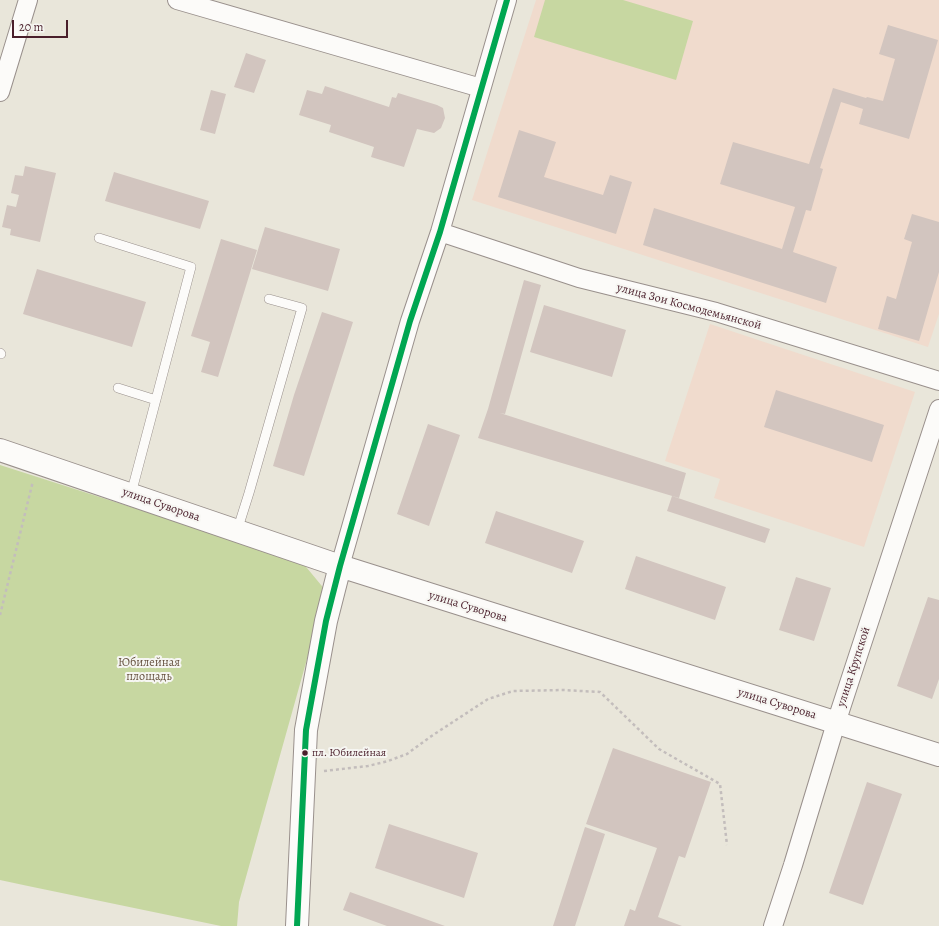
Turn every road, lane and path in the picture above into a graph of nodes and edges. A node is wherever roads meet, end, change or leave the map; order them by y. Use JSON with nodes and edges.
{"nodes":[{"id":1,"x":28,"y":0,"type":"edge"},
{"id":2,"x":178,"y":0,"type":"edge"},
{"id":3,"x":507,"y":0,"type":"edge"},
{"id":4,"x":481,"y":88,"type":"junction"},
{"id":5,"x":0,"y":92,"type":"edge"},
{"id":6,"x":440,"y":232,"type":"junction"},
{"id":7,"x":99,"y":238,"type":"dead end"},
{"id":8,"x":269,"y":299,"type":"dead end"},
{"id":9,"x":939,"y":382,"type":"edge"},
{"id":10,"x":118,"y":388,"type":"dead end"},
{"id":11,"x":156,"y":400,"type":"junction"},
{"id":12,"x":939,"y":409,"type":"edge"},
{"id":13,"x":0,"y":450,"type":"edge"},
{"id":14,"x":37,"y":462,"type":"junction"},
{"id":15,"x":131,"y":494,"type":"junction"},
{"id":16,"x":237,"y":531,"type":"junction"},
{"id":17,"x":340,"y":566,"type":"junction"},
{"id":18,"x":0,"y":615,"type":"edge"},
{"id":19,"x":836,"y":723,"type":"junction"},
{"id":20,"x":939,"y":755,"type":"edge"},
{"id":21,"x":304,"y":772,"type":"junction"},
{"id":22,"x":727,"y":845,"type":"dead end"},
{"id":23,"x":297,"y":926,"type":"edge"},
{"id":24,"x":773,"y":926,"type":"edge"}],
"edges":[{"from":1,"to":5,"type":"street"},
{"from":2,"to":4,"type":"street"},
{"from":3,"to":4,"type":"street"},
{"from":4,"to":6,"type":"street"},
{"from":6,"to":9,"type":"street","name":"улица Зои Космодемьянской"},
{"from":6,"to":17,"type":"street"},
{"from":7,"to":11,"type":"lane"},
{"from":8,"to":16,"type":"lane"},
{"from":10,"to":11,"type":"lane"},
{"from":11,"to":15,"type":"lane"},
{"from":12,"to":19,"type":"street","name":"улица Крупской"},
{"from":13,"to":14,"type":"main road","name":"улица Суворова"},
{"from":14,"to":15,"type":"main road","name":"улица Суворова"},
{"from":14,"to":18,"type":"path"},
{"from":15,"to":16,"type":"main road","name":"улица Суворова"},
{"from":16,"to":17,"type":"main road","name":"улица Суворова"},
{"from":17,"to":19,"type":"main road","name":"улица Суворова"},
{"from":17,"to":21,"type":"main road"},
{"from":19,"to":20,"type":"main road","name":"улица Суворова"},
{"from":19,"to":24,"type":"street","name":"улица Крупской"},
{"from":21,"to":22,"type":"path"},
{"from":21,"to":23,"type":"main road"}]}
